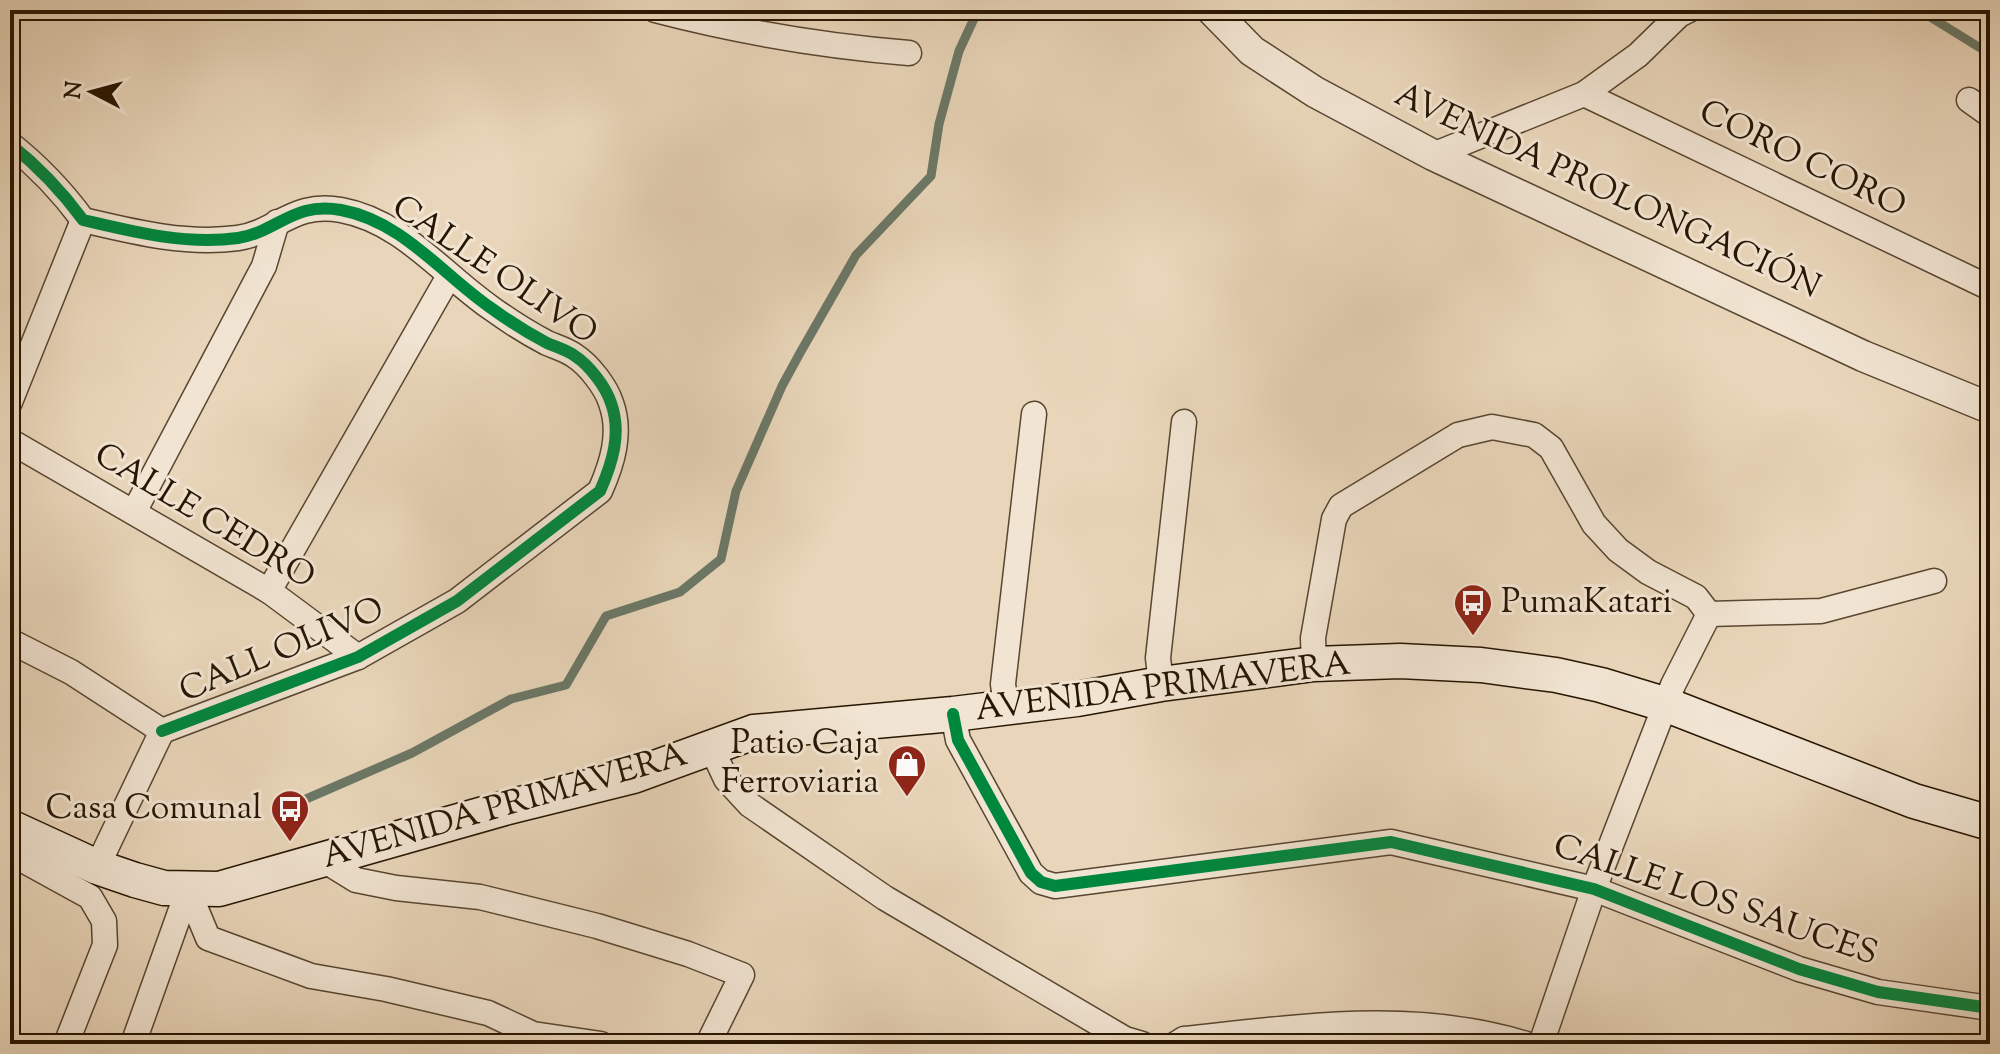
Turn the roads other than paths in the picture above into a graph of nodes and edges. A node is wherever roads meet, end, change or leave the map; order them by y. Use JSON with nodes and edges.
{"nodes":[{"id":1,"x":655,"y":10,"type":"edge"},
{"id":2,"x":1212,"y":10,"type":"edge"},
{"id":3,"x":1689,"y":10,"type":"edge"},
{"id":4,"x":909,"y":53,"type":"dead end"},
{"id":5,"x":1584,"y":94,"type":"junction"},
{"id":6,"x":1969,"y":100,"type":"dead end"},
{"id":7,"x":1990,"y":115,"type":"edge"},
{"id":8,"x":10,"y":144,"type":"edge"},
{"id":9,"x":1433,"y":155,"type":"junction"},
{"id":10,"x":83,"y":220,"type":"junction"},
{"id":11,"x":277,"y":222,"type":"junction"},
{"id":12,"x":449,"y":276,"type":"junction"},
{"id":13,"x":1990,"y":288,"type":"edge"},
{"id":14,"x":10,"y":402,"type":"edge"},
{"id":15,"x":1990,"y":408,"type":"edge"},
{"id":16,"x":1034,"y":414,"type":"dead end"},
{"id":17,"x":1184,"y":422,"type":"dead end"},
{"id":18,"x":10,"y":441,"type":"edge"},
{"id":19,"x":577,"y":508,"type":"joint"},
{"id":20,"x":134,"y":512,"type":"junction"},
{"id":21,"x":1934,"y":581,"type":"dead end"},
{"id":22,"x":269,"y":591,"type":"junction"},
{"id":23,"x":1709,"y":614,"type":"junction"},
{"id":24,"x":10,"y":641,"type":"edge"},
{"id":25,"x":358,"y":657,"type":"junction"},
{"id":26,"x":1314,"y":664,"type":"junction"},
{"id":27,"x":1161,"y":684,"type":"junction"},
{"id":28,"x":1667,"y":705,"type":"junction"},
{"id":29,"x":1006,"y":707,"type":"junction"},
{"id":30,"x":953,"y":714,"type":"junction"},
{"id":31,"x":162,"y":731,"type":"junction"},
{"id":32,"x":711,"y":747,"type":"junction"},
{"id":33,"x":1990,"y":823,"type":"edge"},
{"id":34,"x":10,"y":827,"type":"edge"},
{"id":35,"x":10,"y":853,"type":"edge"},
{"id":36,"x":322,"y":859,"type":"junction"},
{"id":37,"x":97,"y":867,"type":"junction"},
{"id":38,"x":1594,"y":889,"type":"junction"},
{"id":39,"x":188,"y":890,"type":"junction"},
{"id":40,"x":1990,"y":1008,"type":"edge"},
{"id":41,"x":66,"y":1044,"type":"edge"},
{"id":42,"x":133,"y":1044,"type":"edge"},
{"id":43,"x":601,"y":1044,"type":"edge"},
{"id":44,"x":708,"y":1044,"type":"edge"},
{"id":45,"x":1142,"y":1044,"type":"edge"},
{"id":46,"x":1176,"y":1044,"type":"edge"},
{"id":47,"x":1526,"y":1044,"type":"edge"},
{"id":48,"x":1541,"y":1044,"type":"edge"}],
"edges":[{"from":1,"to":4,"type":"street"},
{"from":2,"to":9,"type":"street","name":"AVENIDA PROLONGACIÓN"},
{"from":3,"to":5,"type":"street"},
{"from":5,"to":9,"type":"street"},
{"from":5,"to":13,"type":"street","name":"CORO CORO"},
{"from":6,"to":7,"type":"street"},
{"from":8,"to":10,"type":"street"},
{"from":9,"to":15,"type":"street","name":"AVENIDA PROLONGACIÓN"},
{"from":10,"to":11,"type":"street","name":"CALLE OLIVO"},
{"from":10,"to":14,"type":"street"},
{"from":11,"to":12,"type":"street","name":"CALLE OLIVO"},
{"from":11,"to":20,"type":"street"},
{"from":12,"to":19,"type":"street","name":"CALLE OLIVO"},
{"from":12,"to":22,"type":"street"},
{"from":16,"to":29,"type":"street"},
{"from":17,"to":27,"type":"street"},
{"from":18,"to":20,"type":"street","name":"CALLE CEDRO"},
{"from":19,"to":25,"type":"street","name":"CALL OLIVO"},
{"from":20,"to":22,"type":"street","name":"CALLE CEDRO"},
{"from":21,"to":23,"type":"street"},
{"from":22,"to":25,"type":"street","name":"CALLE CEDRO"},
{"from":23,"to":26,"type":"street"},
{"from":23,"to":28,"type":"street"},
{"from":24,"to":31,"type":"street"},
{"from":25,"to":31,"type":"street","name":"CALL OLIVO"},
{"from":26,"to":27,"type":"main road","name":"AVENIDA PRIMAVERA"},
{"from":26,"to":28,"type":"main road","name":"AVENIDA PRIMAVERA"},
{"from":27,"to":29,"type":"main road","name":"AVENIDA PRIMAVERA"},
{"from":28,"to":33,"type":"main road","name":"AVENIDA PRIMAVERA"},
{"from":28,"to":38,"type":"street"},
{"from":29,"to":30,"type":"main road","name":"AVENIDA PRIMAVERA"},
{"from":30,"to":32,"type":"main road","name":"AVENIDA PRIMAVERA"},
{"from":30,"to":38,"type":"street","name":"CALLE LOS SAUCES"},
{"from":31,"to":37,"type":"street"},
{"from":32,"to":36,"type":"main road","name":"AVENIDA PRIMAVERA"},
{"from":32,"to":45,"type":"street"},
{"from":34,"to":37,"type":"main road","name":"AVENIDA PRIMAVERA"},
{"from":35,"to":41,"type":"street"},
{"from":36,"to":39,"type":"main road","name":"AVENIDA PRIMAVERA"},
{"from":36,"to":44,"type":"street"},
{"from":37,"to":39,"type":"main road","name":"AVENIDA PRIMAVERA"},
{"from":38,"to":40,"type":"street","name":"CALLE LOS SAUCES"},
{"from":38,"to":48,"type":"street"},
{"from":39,"to":42,"type":"street"},
{"from":39,"to":43,"type":"street"},
{"from":46,"to":47,"type":"street"}]}
